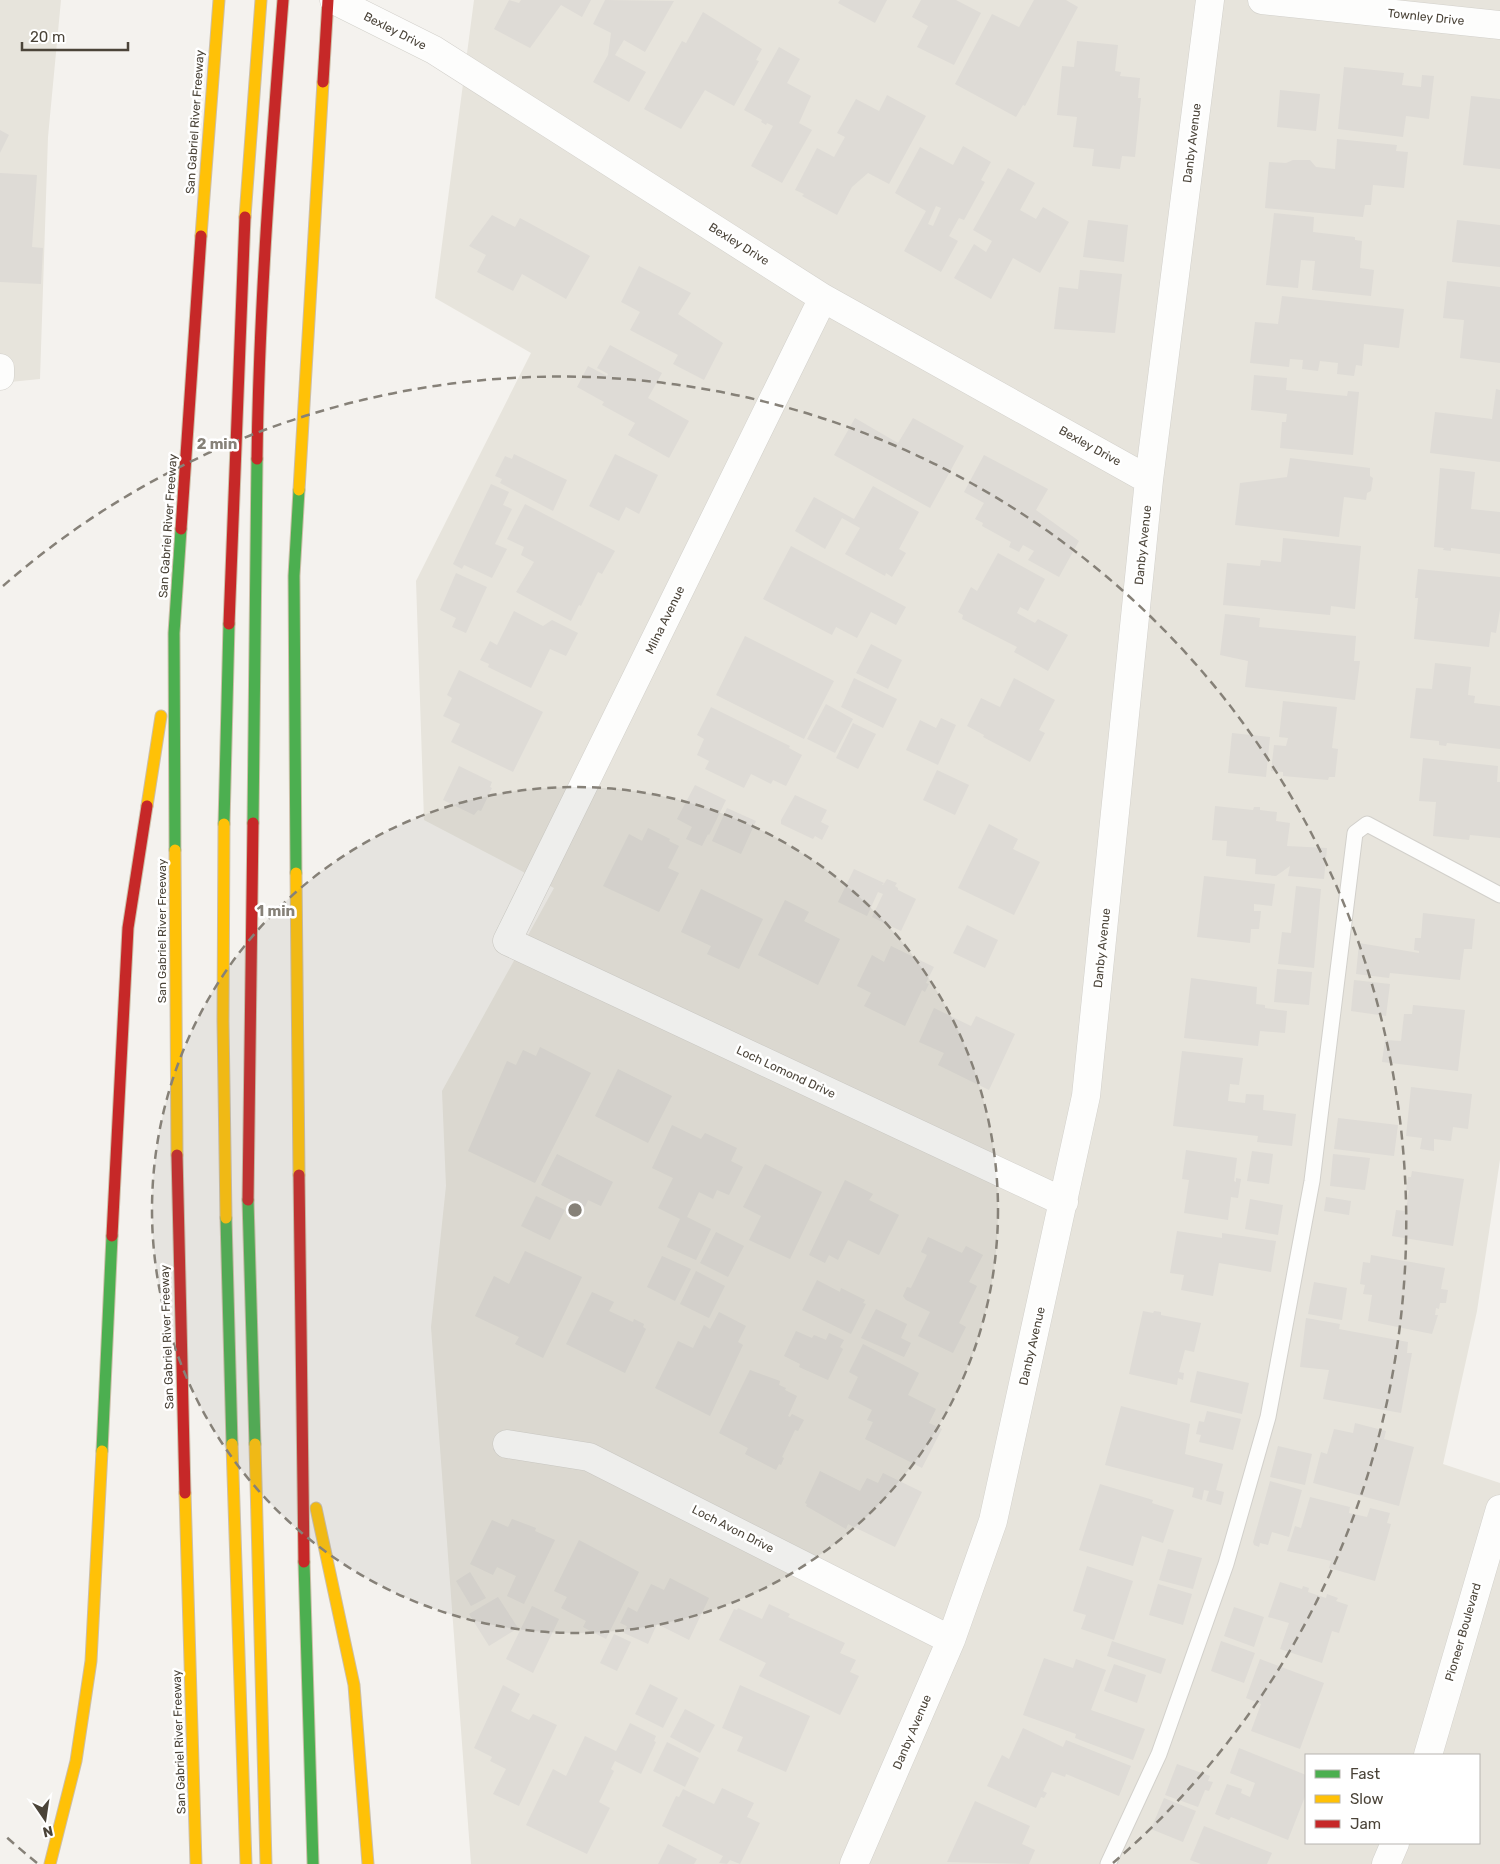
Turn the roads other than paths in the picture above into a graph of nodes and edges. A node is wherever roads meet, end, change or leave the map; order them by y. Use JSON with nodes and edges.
{"nodes":[{"id":1,"x":219,"y":0,"type":"edge"},
{"id":2,"x":261,"y":0,"type":"edge"},
{"id":3,"x":283,"y":0,"type":"edge"},
{"id":4,"x":328,"y":0,"type":"edge"},
{"id":5,"x":334,"y":0,"type":"edge"},
{"id":6,"x":1210,"y":0,"type":"edge"},
{"id":7,"x":1262,"y":0,"type":"edge"},
{"id":8,"x":1500,"y":25,"type":"edge"},
{"id":9,"x":824,"y":298,"type":"junction"},
{"id":10,"x":0,"y":368,"type":"edge"},
{"id":11,"x":0,"y":376,"type":"edge"},
{"id":12,"x":1149,"y":480,"type":"junction"},
{"id":13,"x":174,"y":633,"type":"junction"},
{"id":14,"x":1500,"y":895,"type":"edge"},
{"id":15,"x":507,"y":941,"type":"joint"},
{"id":16,"x":1064,"y":1202,"type":"junction"},
{"id":17,"x":301,"y":1439,"type":"junction"},
{"id":18,"x":507,"y":1444,"type":"dead end"},
{"id":19,"x":1500,"y":1509,"type":"edge"},
{"id":20,"x":951,"y":1640,"type":"junction"},
{"id":21,"x":1428,"y":1754,"type":"edge"},
{"id":22,"x":1395,"y":1844,"type":"edge"},
{"id":23,"x":50,"y":1864,"type":"edge"},
{"id":24,"x":196,"y":1864,"type":"edge"},
{"id":25,"x":246,"y":1864,"type":"edge"},
{"id":26,"x":266,"y":1864,"type":"edge"},
{"id":27,"x":313,"y":1864,"type":"edge"},
{"id":28,"x":368,"y":1864,"type":"edge"},
{"id":29,"x":854,"y":1864,"type":"edge"},
{"id":30,"x":1108,"y":1864,"type":"edge"},
{"id":31,"x":1386,"y":1864,"type":"edge"}],
"edges":[{"from":1,"to":13,"type":"highway","name":"San Gabriel River Freeway"},
{"from":2,"to":25,"type":"highway"},
{"from":3,"to":26,"type":"highway"},
{"from":4,"to":17,"type":"highway"},
{"from":5,"to":9,"type":"street","name":"Bexley Drive"},
{"from":6,"to":12,"type":"street","name":"Danby Avenue"},
{"from":7,"to":8,"type":"street","name":"Townley Drive"},
{"from":9,"to":12,"type":"street","name":"Bexley Drive"},
{"from":9,"to":15,"type":"street","name":"Milna Avenue"},
{"from":10,"to":11,"type":"street"},
{"from":12,"to":16,"type":"street","name":"Danby Avenue"},
{"from":13,"to":23,"type":"highway"},
{"from":13,"to":24,"type":"highway","name":"San Gabriel River Freeway"},
{"from":14,"to":30,"type":"lane"},
{"from":15,"to":16,"type":"street","name":"Loch Lomond Drive"},
{"from":16,"to":20,"type":"street","name":"Danby Avenue"},
{"from":17,"to":27,"type":"highway"},
{"from":17,"to":28,"type":"highway"},
{"from":18,"to":20,"type":"street","name":"Loch Avon Drive"},
{"from":19,"to":21,"type":"street","name":"Pioneer Boulevard"},
{"from":20,"to":29,"type":"street","name":"Danby Avenue"},
{"from":22,"to":31,"type":"street"}]}
